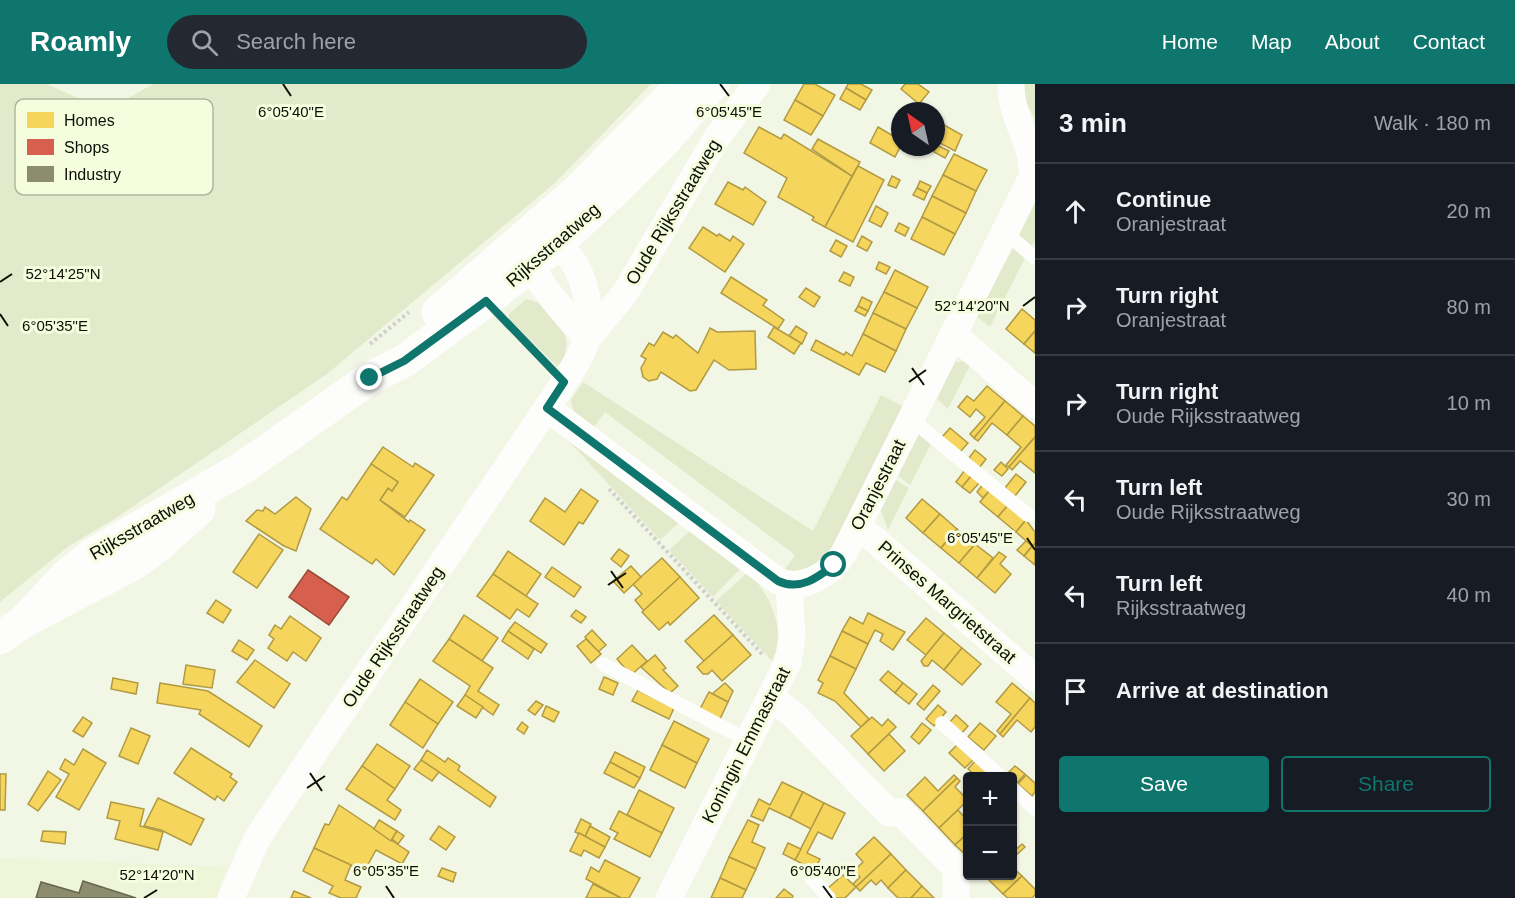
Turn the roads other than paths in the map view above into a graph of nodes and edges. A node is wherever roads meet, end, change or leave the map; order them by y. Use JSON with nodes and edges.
{"nodes":[{"id":1,"x":683,"y":84,"type":"edge"},
{"id":2,"x":712,"y":84,"type":"edge"},
{"id":3,"x":757,"y":84,"type":"edge"},
{"id":4,"x":1011,"y":84,"type":"edge"},
{"id":5,"x":1034,"y":147,"type":"edge"},
{"id":6,"x":1005,"y":232,"type":"junction"},
{"id":7,"x":538,"y":249,"type":"junction"},
{"id":8,"x":1035,"y":258,"type":"edge"},
{"id":9,"x":953,"y":334,"type":"junction"},
{"id":10,"x":586,"y":339,"type":"junction"},
{"id":11,"x":370,"y":378,"type":"junction"},
{"id":12,"x":1035,"y":405,"type":"edge"},
{"id":13,"x":547,"y":408,"type":"junction"},
{"id":14,"x":911,"y":419,"type":"junction"},
{"id":15,"x":1028,"y":515,"type":"dead end"},
{"id":16,"x":856,"y":527,"type":"junction"},
{"id":17,"x":789,"y":585,"type":"junction"},
{"id":18,"x":11,"y":630,"type":"edge"},
{"id":19,"x":603,"y":664,"type":"dead end"},
{"id":20,"x":1035,"y":678,"type":"edge"},
{"id":21,"x":776,"y":687,"type":"junction"},
{"id":22,"x":942,"y":723,"type":"dead end"},
{"id":23,"x":749,"y":741,"type":"junction"},
{"id":24,"x":995,"y":772,"type":"edge"},
{"id":25,"x":1017,"y":793,"type":"edge"},
{"id":26,"x":1035,"y":809,"type":"edge"},
{"id":27,"x":811,"y":878,"type":"dead end"},
{"id":28,"x":231,"y":898,"type":"edge"},
{"id":29,"x":669,"y":898,"type":"edge"},
{"id":30,"x":830,"y":898,"type":"edge"},
{"id":31,"x":956,"y":898,"type":"edge"}],
"edges":[{"from":1,"to":7,"type":"main road","name":"Rijksstraatweg"},
{"from":2,"to":7,"type":"main road","name":"Rijksstraatweg"},
{"from":3,"to":10,"type":"street","name":"Oude Rijksstraatweg"},
{"from":4,"to":5,"type":"street","name":"Oranjestraat"},
{"from":5,"to":6,"type":"street","name":"Oranjestraat"},
{"from":6,"to":8,"type":"lane"},
{"from":6,"to":9,"type":"street","name":"Oranjestraat"},
{"from":7,"to":10,"type":"street"},
{"from":7,"to":10,"type":"street","name":"Oude Rijksstraatweg"},
{"from":7,"to":11,"type":"main road","name":"Rijksstraatweg"},
{"from":7,"to":11,"type":"main road","name":"Rijksstraatweg"},
{"from":9,"to":12,"type":"street"},
{"from":9,"to":14,"type":"street","name":"Oranjestraat"},
{"from":10,"to":13,"type":"street","name":"Oude Rijksstraatweg"},
{"from":11,"to":18,"type":"main road","name":"Rijksstraatweg"},
{"from":13,"to":17,"type":"street"},
{"from":13,"to":28,"type":"street","name":"Oude Rijksstraatweg"},
{"from":14,"to":15,"type":"lane"},
{"from":14,"to":16,"type":"street","name":"Oranjestraat"},
{"from":16,"to":17,"type":"street","name":"Oranjestraat"},
{"from":16,"to":20,"type":"street","name":"Prinses Margrietstraat"},
{"from":17,"to":21,"type":"street","name":"Koningin Emmastraat"},
{"from":19,"to":23,"type":"lane"},
{"from":21,"to":23,"type":"street","name":"Koningin Emmastraat"},
{"from":21,"to":31,"type":"street"},
{"from":22,"to":24,"type":"lane"},
{"from":23,"to":29,"type":"street","name":"Koningin Emmastraat"},
{"from":25,"to":26,"type":"lane"},
{"from":27,"to":30,"type":"lane"}]}
